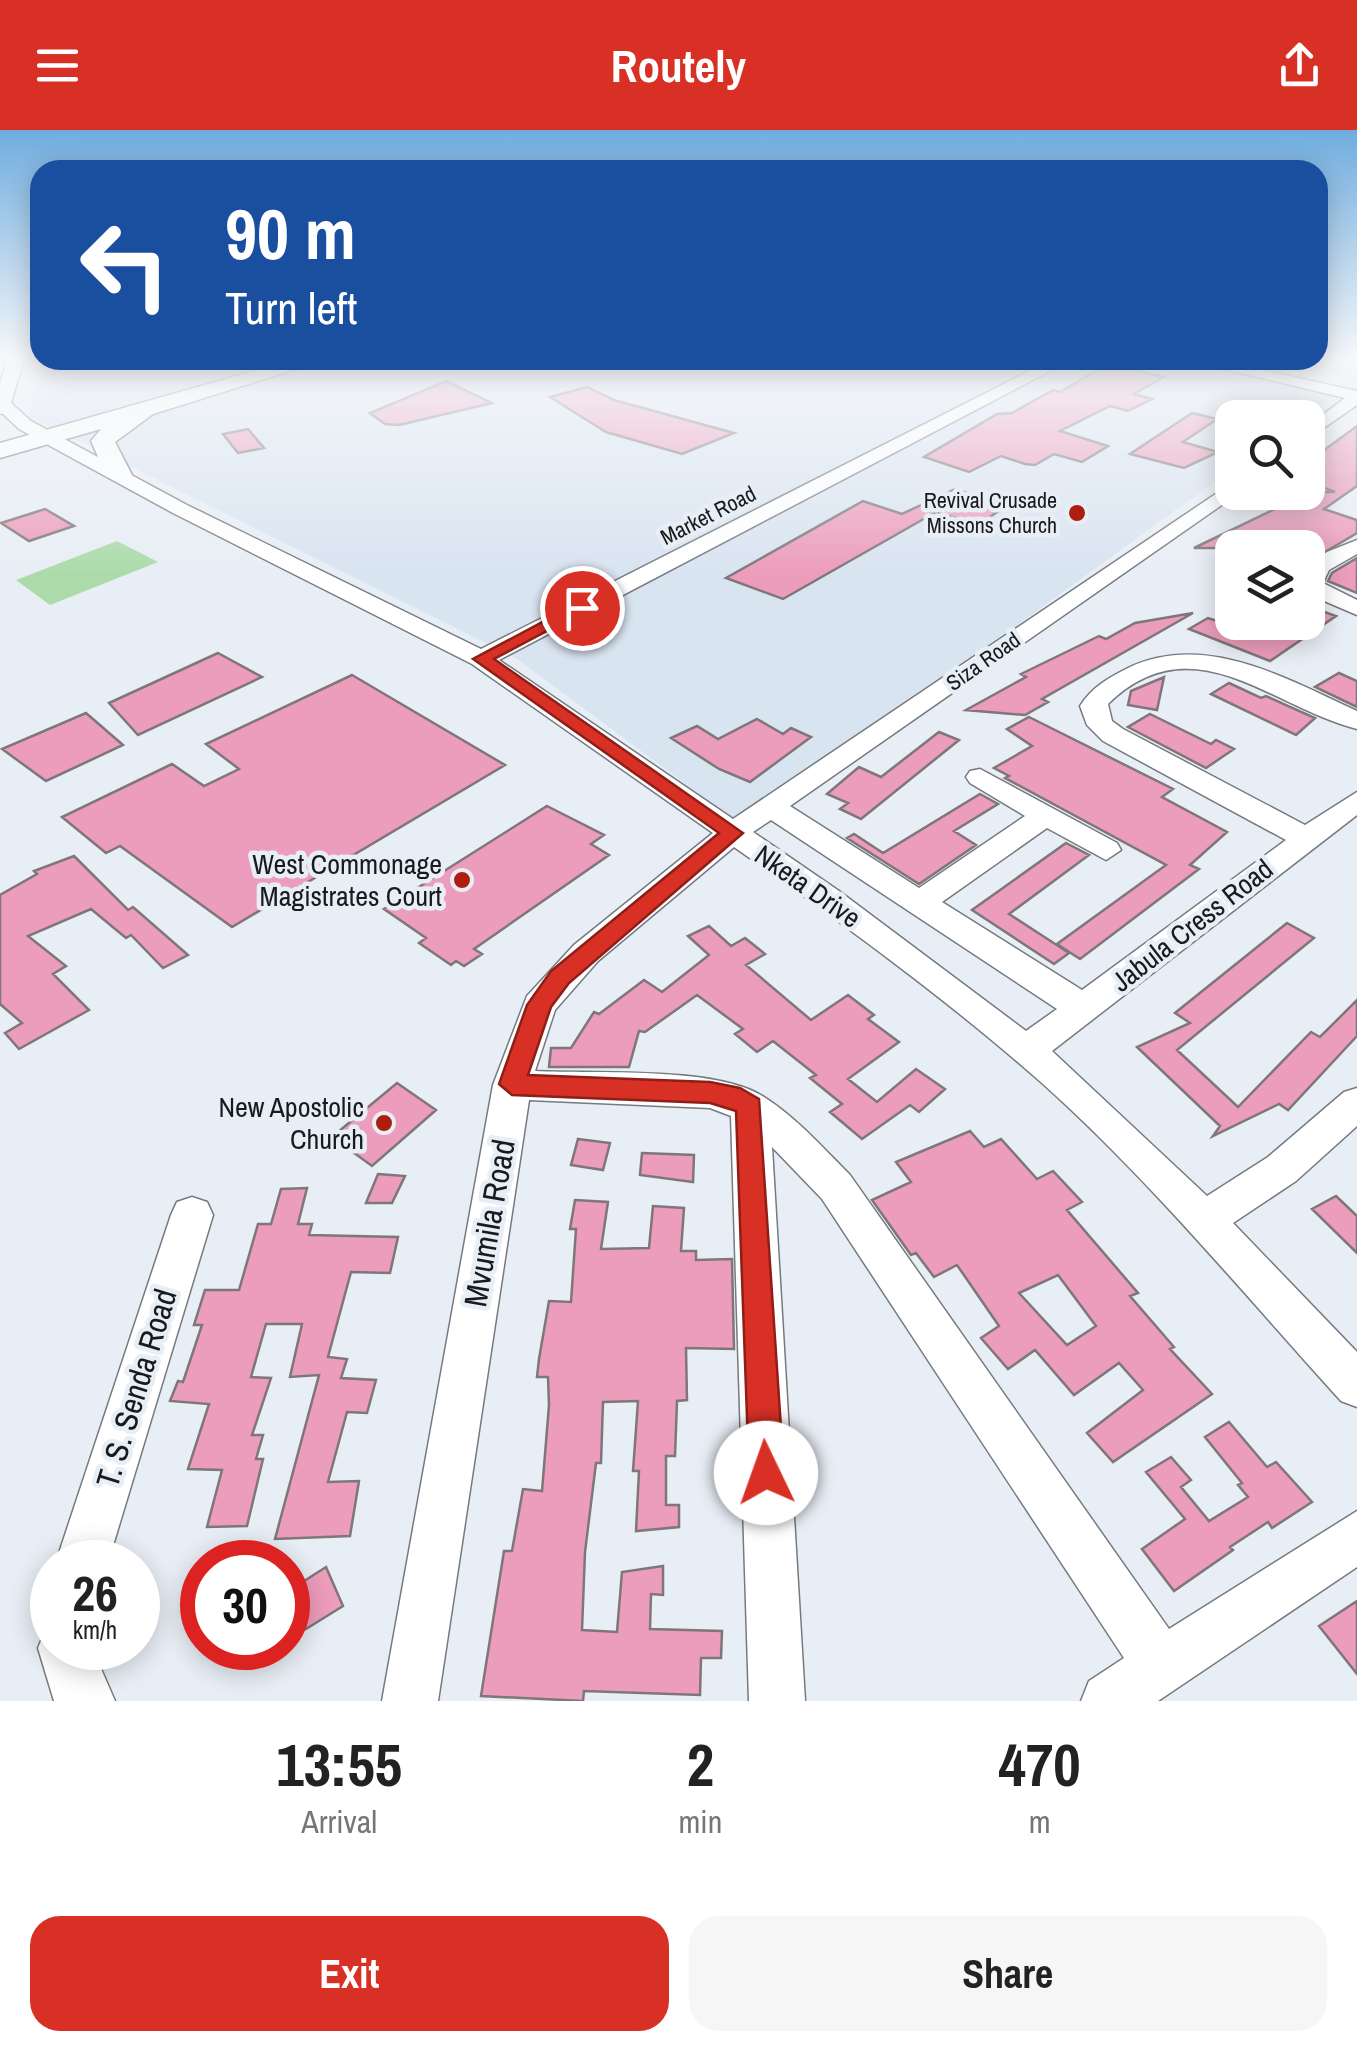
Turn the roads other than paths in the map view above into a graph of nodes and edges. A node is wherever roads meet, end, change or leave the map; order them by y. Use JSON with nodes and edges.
{"nodes":[{"id":1,"x":34,"y":428,"type":"edge"},
{"id":2,"x":61,"y":428,"type":"edge"},
{"id":3,"x":64,"y":428,"type":"edge"},
{"id":4,"x":119,"y":428,"type":"edge"},
{"id":5,"x":930,"y":428,"type":"edge"},
{"id":6,"x":42,"y":434,"type":"junction"},
{"id":7,"x":0,"y":443,"type":"edge"},
{"id":8,"x":0,"y":454,"type":"edge"},
{"id":9,"x":105,"y":468,"type":"junction"},
{"id":10,"x":1215,"y":500,"type":"edge"},
{"id":11,"x":1357,"y":546,"type":"edge"},
{"id":12,"x":1357,"y":608,"type":"edge"},
{"id":13,"x":482,"y":659,"type":"junction"},
{"id":14,"x":1357,"y":721,"type":"edge"},
{"id":15,"x":980,"y":777,"type":"dead end"},
{"id":16,"x":1357,"y":801,"type":"edge"},
{"id":17,"x":771,"y":807,"type":"junction"},
{"id":18,"x":1046,"y":815,"type":"junction"},
{"id":19,"x":732,"y":833,"type":"junction"},
{"id":20,"x":1304,"y":838,"type":"junction"},
{"id":21,"x":1106,"y":850,"type":"dead end"},
{"id":22,"x":917,"y":904,"type":"junction"},
{"id":23,"x":1084,"y":1009,"type":"junction"},
{"id":24,"x":1027,"y":1050,"type":"junction"},
{"id":25,"x":512,"y":1084,"type":"junction"},
{"id":26,"x":1357,"y":1103,"type":"edge"},
{"id":27,"x":750,"y":1106,"type":"junction"},
{"id":28,"x":192,"y":1215,"type":"dead end"},
{"id":29,"x":1204,"y":1220,"type":"junction"},
{"id":30,"x":1357,"y":1384,"type":"edge"},
{"id":31,"x":1357,"y":1537,"type":"edge"},
{"id":32,"x":89,"y":1540,"type":"edge"},
{"id":33,"x":1163,"y":1668,"type":"junction"},
{"id":34,"x":72,"y":1670,"type":"edge"},
{"id":35,"x":87,"y":1701,"type":"edge"},
{"id":36,"x":410,"y":1701,"type":"edge"},
{"id":37,"x":777,"y":1701,"type":"edge"},
{"id":38,"x":1108,"y":1701,"type":"edge"}],
"edges":[{"from":1,"to":6,"type":"street","name":"Nketa Drive"},
{"from":2,"to":6,"type":"main road"},
{"from":3,"to":6,"type":"main road"},
{"from":4,"to":9,"type":"main road"},
{"from":5,"to":13,"type":"street","name":"Market Road"},
{"from":6,"to":7,"type":"main road"},
{"from":6,"to":8,"type":"main road"},
{"from":6,"to":9,"type":"street","name":"Nketa Drive"},
{"from":8,"to":9,"type":"main road"},
{"from":9,"to":13,"type":"street","name":"Nketa Drive"},
{"from":10,"to":17,"type":"street","name":"Siza Road"},
{"from":11,"to":12,"type":"street"},
{"from":13,"to":19,"type":"street","name":"Nketa Drive"},
{"from":14,"to":20,"type":"street"},
{"from":15,"to":18,"type":"street"},
{"from":16,"to":20,"type":"street","name":"Jabula Cress Road"},
{"from":17,"to":19,"type":"street","name":"Siza Road"},
{"from":17,"to":22,"type":"street"},
{"from":18,"to":21,"type":"street"},
{"from":18,"to":22,"type":"street"},
{"from":19,"to":24,"type":"street","name":"Nketa Drive"},
{"from":19,"to":25,"type":"street","name":"Mvumila Road"},
{"from":20,"to":23,"type":"street","name":"Jabula Cress Road"},
{"from":22,"to":23,"type":"street"},
{"from":23,"to":24,"type":"street","name":"Jabula Cress Road"},
{"from":24,"to":29,"type":"street","name":"Nketa Drive"},
{"from":25,"to":27,"type":"street"},
{"from":25,"to":36,"type":"street","name":"Mvumila Road"},
{"from":26,"to":29,"type":"street"},
{"from":27,"to":33,"type":"street"},
{"from":27,"to":37,"type":"street"},
{"from":28,"to":32,"type":"street","name":"T. S. Senda Road"},
{"from":29,"to":30,"type":"street","name":"Nketa Drive"},
{"from":31,"to":33,"type":"street"},
{"from":33,"to":38,"type":"street"},
{"from":34,"to":35,"type":"street"}]}
